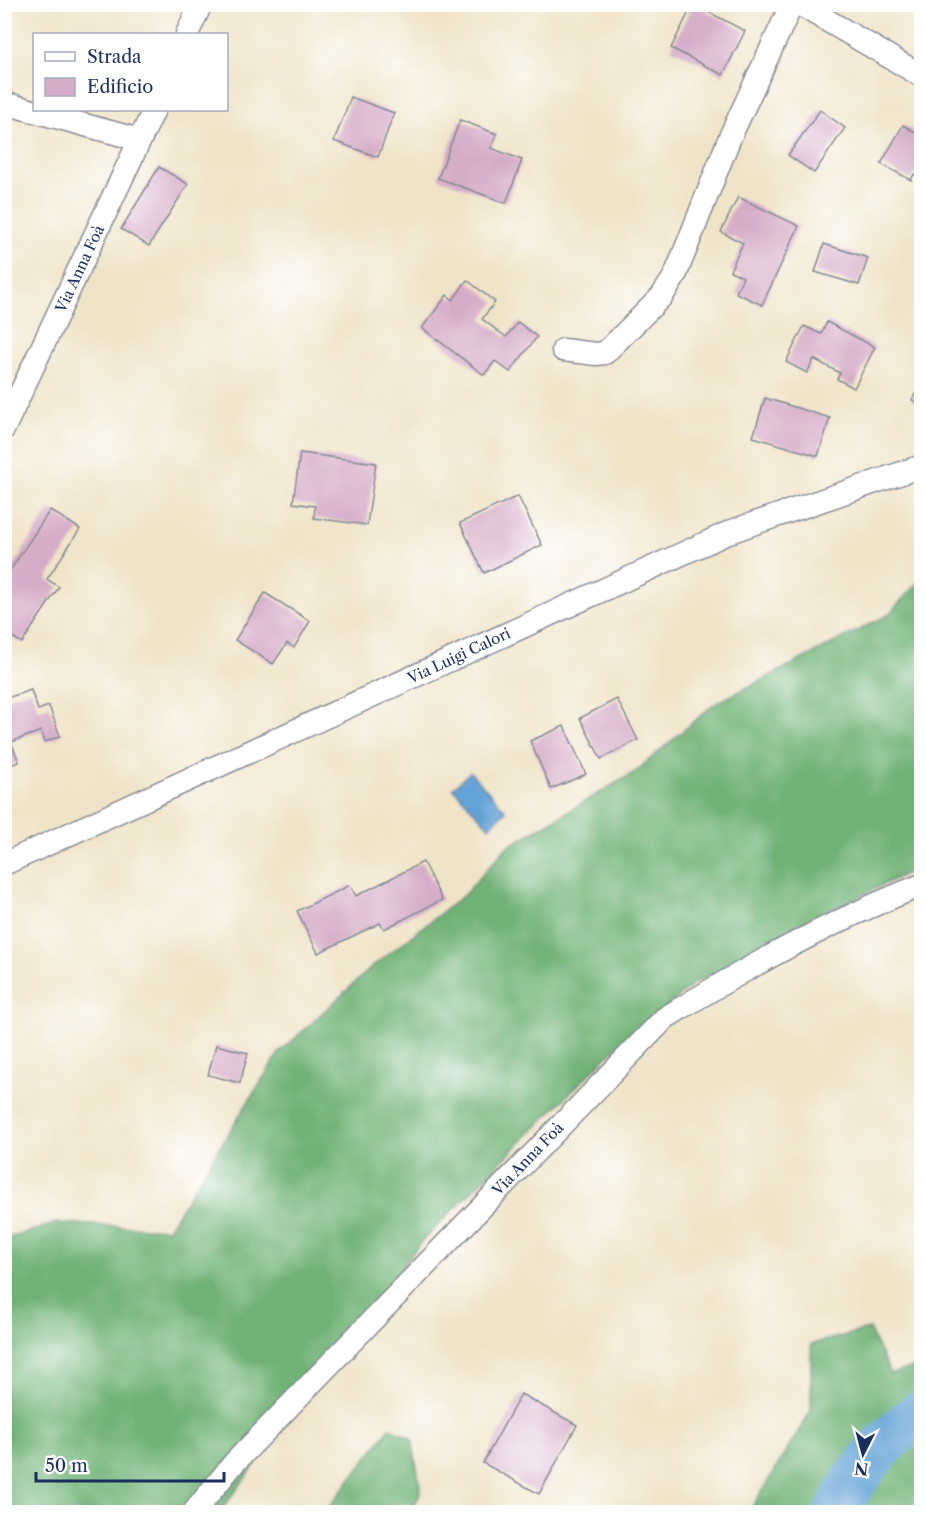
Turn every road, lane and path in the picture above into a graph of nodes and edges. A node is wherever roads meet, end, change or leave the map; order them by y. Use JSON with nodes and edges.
{"nodes":[{"id":1,"x":201,"y":4,"type":"edge"},
{"id":2,"x":792,"y":4,"type":"edge"},
{"id":3,"x":799,"y":4,"type":"edge"},
{"id":4,"x":187,"y":33,"type":"edge"},
{"id":5,"x":921,"y":75,"type":"edge"},
{"id":6,"x":4,"y":103,"type":"edge"},
{"id":7,"x":33,"y":111,"type":"edge"},
{"id":8,"x":33,"y":111,"type":"edge"},
{"id":9,"x":154,"y":111,"type":"edge"},
{"id":10,"x":140,"y":140,"type":"junction"},
{"id":11,"x":563,"y":350,"type":"dead end"},
{"id":12,"x":4,"y":428,"type":"edge"},
{"id":13,"x":921,"y":466,"type":"edge"},
{"id":14,"x":4,"y":864,"type":"edge"},
{"id":15,"x":921,"y":885,"type":"edge"},
{"id":16,"x":194,"y":1512,"type":"edge"}],
"edges":[{"from":1,"to":4,"type":"street"},
{"from":2,"to":11,"type":"street"},
{"from":3,"to":5,"type":"street"},
{"from":6,"to":7,"type":"street"},
{"from":8,"to":10,"type":"street"},
{"from":9,"to":10,"type":"street","name":"Via Anna Foà"},
{"from":10,"to":12,"type":"street","name":"Via Anna Foà"},
{"from":13,"to":14,"type":"street","name":"Via Luigi Calori"},
{"from":15,"to":16,"type":"street","name":"Via Anna Foà"}]}
